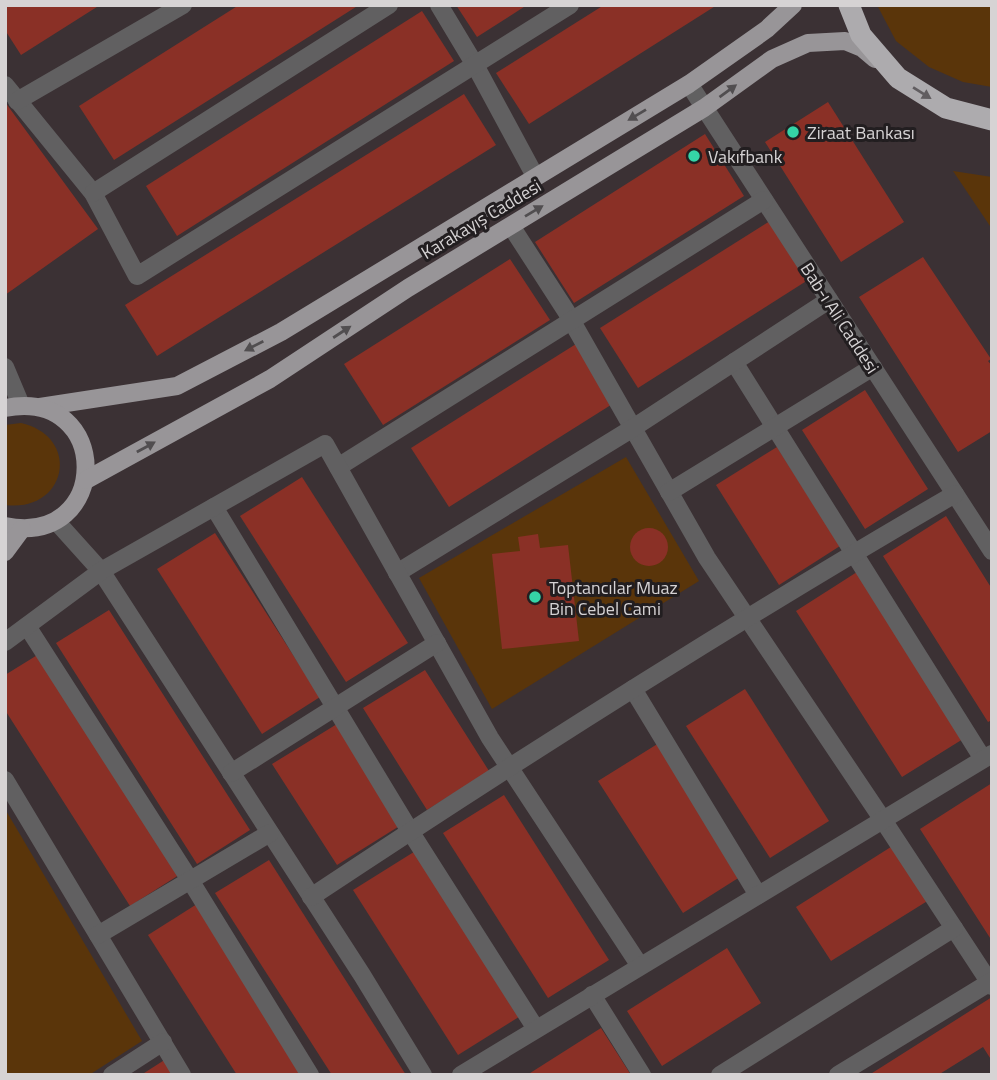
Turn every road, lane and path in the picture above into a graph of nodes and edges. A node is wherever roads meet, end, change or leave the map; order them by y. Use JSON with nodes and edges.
{"nodes":[{"id":1,"x":183,"y":5,"type":"edge"},
{"id":2,"x":389,"y":5,"type":"edge"},
{"id":3,"x":439,"y":5,"type":"edge"},
{"id":4,"x":570,"y":5,"type":"edge"},
{"id":5,"x":793,"y":5,"type":"edge"},
{"id":6,"x":849,"y":5,"type":"edge"},
{"id":7,"x":475,"y":65,"type":"junction"},
{"id":8,"x":898,"y":78,"type":"junction"},
{"id":9,"x":688,"y":84,"type":"junction"},
{"id":10,"x":5,"y":85,"type":"edge"},
{"id":11,"x":17,"y":102,"type":"junction"},
{"id":12,"x":704,"y":108,"type":"junction"},
{"id":13,"x":992,"y":120,"type":"edge"},
{"id":14,"x":535,"y":176,"type":"junction"},
{"id":15,"x":93,"y":192,"type":"junction"},
{"id":16,"x":764,"y":200,"type":"junction"},
{"id":17,"x":511,"y":226,"type":"junction"},
{"id":18,"x":829,"y":299,"type":"junction"},
{"id":19,"x":571,"y":320,"type":"junction"},
{"id":20,"x":734,"y":362,"type":"junction"},
{"id":21,"x":5,"y":367,"type":"edge"},
{"id":22,"x":873,"y":367,"type":"junction"},
{"id":23,"x":13,"y":407,"type":"edge"},
{"id":24,"x":40,"y":407,"type":"junction"},
{"id":25,"x":633,"y":428,"type":"junction"},
{"id":26,"x":774,"y":428,"type":"junction"},
{"id":27,"x":338,"y":467,"type":"junction"},
{"id":28,"x":86,"y":480,"type":"junction"},
{"id":29,"x":669,"y":492,"type":"junction"},
{"id":30,"x":954,"y":494,"type":"junction"},
{"id":31,"x":214,"y":507,"type":"junction"},
{"id":32,"x":56,"y":521,"type":"junction"},
{"id":33,"x":14,"y":527,"type":"edge"},
{"id":34,"x":992,"y":551,"type":"edge"},
{"id":35,"x":5,"y":552,"type":"edge"},
{"id":36,"x":853,"y":553,"type":"junction"},
{"id":37,"x":101,"y":571,"type":"junction"},
{"id":38,"x":397,"y":573,"type":"junction"},
{"id":39,"x":748,"y":619,"type":"junction"},
{"id":40,"x":27,"y":626,"type":"junction"},
{"id":41,"x":5,"y":642,"type":"edge"},
{"id":42,"x":436,"y":643,"type":"junction"},
{"id":43,"x":633,"y":689,"type":"junction"},
{"id":44,"x":334,"y":706,"type":"junction"},
{"id":45,"x":988,"y":757,"type":"edge"},
{"id":46,"x":508,"y":766,"type":"junction"},
{"id":47,"x":231,"y":773,"type":"junction"},
{"id":48,"x":5,"y":780,"type":"edge"},
{"id":49,"x":883,"y":820,"type":"junction"},
{"id":50,"x":410,"y":831,"type":"junction"},
{"id":51,"x":270,"y":833,"type":"junction"},
{"id":52,"x":190,"y":880,"type":"junction"},
{"id":53,"x":758,"y":895,"type":"junction"},
{"id":54,"x":312,"y":897,"type":"junction"},
{"id":55,"x":954,"y":928,"type":"junction"},
{"id":56,"x":98,"y":935,"type":"junction"},
{"id":57,"x":640,"y":966,"type":"junction"},
{"id":58,"x":991,"y":983,"type":"edge"},
{"id":59,"x":592,"y":995,"type":"junction"},
{"id":60,"x":537,"y":1029,"type":"junction"},
{"id":61,"x":163,"y":1042,"type":"junction"},
{"id":62,"x":112,"y":1075,"type":"edge"},
{"id":63,"x":183,"y":1075,"type":"edge"},
{"id":64,"x":310,"y":1075,"type":"edge"},
{"id":65,"x":423,"y":1075,"type":"edge"},
{"id":66,"x":461,"y":1075,"type":"edge"},
{"id":67,"x":642,"y":1075,"type":"edge"},
{"id":68,"x":720,"y":1075,"type":"edge"},
{"id":69,"x":838,"y":1075,"type":"edge"}],
"edges":[{"from":1,"to":11,"type":"street"},
{"from":2,"to":15,"type":"street"},
{"from":3,"to":7,"type":"street"},
{"from":4,"to":7,"type":"street"},
{"from":5,"to":9,"type":"main road","name":"Karakayış Caddesi"},
{"from":6,"to":8,"type":"highway"},
{"from":7,"to":14,"type":"street"},
{"from":7,"to":15,"type":"street"},
{"from":12,"to":8,"type":"main road","name":"Karakayış Caddesi","one_way":true},
{"from":8,"to":13,"type":"highway","one_way":true},
{"from":9,"to":12,"type":"street","name":"Bab-ı Ali Caddesi"},
{"from":9,"to":14,"type":"main road","name":"Karakayış Caddesi","one_way":true},
{"from":10,"to":11,"type":"street"},
{"from":11,"to":15,"type":"street"},
{"from":12,"to":16,"type":"street","name":"Bab-ı Ali Caddesi"},
{"from":17,"to":12,"type":"main road","name":"Karakayış Caddesi","one_way":true},
{"from":14,"to":24,"type":"main road","name":"Karakayış Caddesi","one_way":true},
{"from":16,"to":18,"type":"street","name":"Bab-ı Ali Caddesi"},
{"from":16,"to":19,"type":"street"},
{"from":17,"to":19,"type":"street"},
{"from":28,"to":17,"type":"main road","name":"Karakayış Caddesi","one_way":true},
{"from":18,"to":20,"type":"street"},
{"from":18,"to":22,"type":"street","name":"Bab-ı Ali Caddesi"},
{"from":19,"to":25,"type":"street"},
{"from":19,"to":27,"type":"street"},
{"from":20,"to":25,"type":"street"},
{"from":20,"to":26,"type":"street"},
{"from":21,"to":23,"type":"street"},
{"from":22,"to":26,"type":"street"},
{"from":22,"to":30,"type":"street","name":"Bab-ı Ali Caddesi"},
{"from":23,"to":24,"type":"main road"},
{"from":24,"to":28,"type":"main road"},
{"from":25,"to":29,"type":"street"},
{"from":25,"to":38,"type":"street"},
{"from":26,"to":29,"type":"street"},
{"from":26,"to":36,"type":"street"},
{"from":27,"to":31,"type":"street"},
{"from":27,"to":38,"type":"street"},
{"from":28,"to":32,"type":"main road"},
{"from":29,"to":39,"type":"street"},
{"from":30,"to":34,"type":"street","name":"Bab-ı Ali Caddesi"},
{"from":30,"to":36,"type":"street"},
{"from":31,"to":37,"type":"street"},
{"from":31,"to":44,"type":"street"},
{"from":32,"to":33,"type":"main road"},
{"from":32,"to":37,"type":"street"},
{"from":33,"to":35,"type":"main road"},
{"from":36,"to":39,"type":"street"},
{"from":36,"to":45,"type":"street"},
{"from":37,"to":40,"type":"street"},
{"from":37,"to":47,"type":"street"},
{"from":38,"to":42,"type":"street"},
{"from":39,"to":43,"type":"street"},
{"from":39,"to":49,"type":"street"},
{"from":40,"to":41,"type":"street"},
{"from":40,"to":52,"type":"street"},
{"from":42,"to":44,"type":"street"},
{"from":42,"to":46,"type":"street"},
{"from":43,"to":46,"type":"street"},
{"from":43,"to":53,"type":"street"},
{"from":44,"to":47,"type":"street"},
{"from":44,"to":50,"type":"street"},
{"from":45,"to":49,"type":"street"},
{"from":46,"to":50,"type":"street"},
{"from":46,"to":57,"type":"street"},
{"from":47,"to":51,"type":"street"},
{"from":48,"to":56,"type":"street"},
{"from":49,"to":53,"type":"street"},
{"from":49,"to":55,"type":"street"},
{"from":50,"to":54,"type":"street"},
{"from":50,"to":60,"type":"street"},
{"from":51,"to":52,"type":"street"},
{"from":51,"to":54,"type":"street"},
{"from":52,"to":56,"type":"street"},
{"from":52,"to":64,"type":"street"},
{"from":53,"to":57,"type":"street"},
{"from":54,"to":65,"type":"street"},
{"from":55,"to":58,"type":"street"},
{"from":55,"to":68,"type":"street"},
{"from":56,"to":61,"type":"street"},
{"from":57,"to":59,"type":"street"},
{"from":58,"to":69,"type":"street"},
{"from":59,"to":60,"type":"street"},
{"from":59,"to":67,"type":"street"},
{"from":60,"to":66,"type":"street"},
{"from":61,"to":62,"type":"street"},
{"from":61,"to":63,"type":"street"}]}
